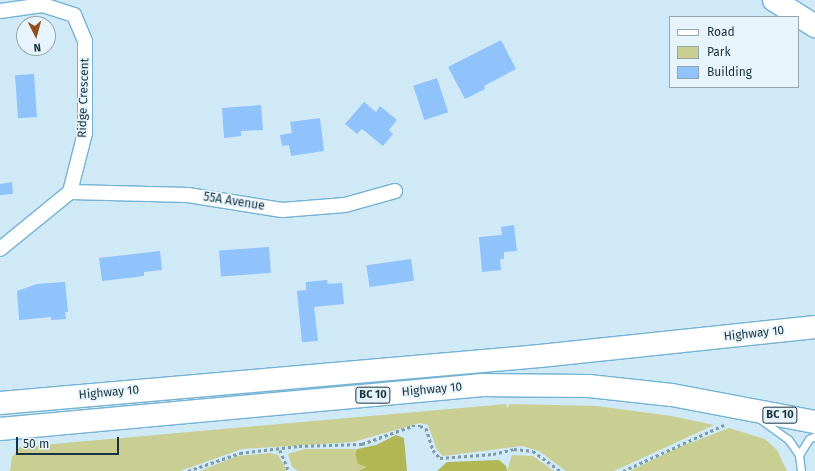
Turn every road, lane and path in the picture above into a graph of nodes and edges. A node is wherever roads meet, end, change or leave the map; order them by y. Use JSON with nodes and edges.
{"nodes":[{"id":1,"x":774,"y":0,"type":"edge"},
{"id":2,"x":0,"y":11,"type":"edge"},
{"id":3,"x":815,"y":26,"type":"edge"},
{"id":4,"x":395,"y":191,"type":"dead end"},
{"id":5,"x":70,"y":192,"type":"junction"},
{"id":6,"x":0,"y":249,"type":"edge"},
{"id":7,"x":815,"y":327,"type":"edge"},
{"id":8,"x":0,"y":403,"type":"edge"},
{"id":9,"x":746,"y":408,"type":"junction"},
{"id":10,"x":815,"y":422,"type":"edge"},
{"id":11,"x":724,"y":425,"type":"dead end"},
{"id":12,"x":0,"y":429,"type":"edge"},
{"id":13,"x":815,"y":436,"type":"edge"},
{"id":14,"x":280,"y":450,"type":"junction"},
{"id":15,"x":799,"y":455,"type":"junction"},
{"id":16,"x":188,"y":471,"type":"edge"},
{"id":17,"x":289,"y":471,"type":"edge"},
{"id":18,"x":561,"y":471,"type":"edge"},
{"id":19,"x":623,"y":471,"type":"edge"},
{"id":20,"x":801,"y":471,"type":"edge"}],
"edges":[{"from":1,"to":3,"type":"main road"},
{"from":2,"to":5,"type":"street","name":"Ridge Crescent"},
{"from":4,"to":5,"type":"street","name":"55A Avenue"},
{"from":5,"to":6,"type":"street"},
{"from":7,"to":8,"type":"main road","name":"Highway 10","number":"BC 10"},
{"from":9,"to":10,"type":"main road","name":"Highway 10","number":"BC 10"},
{"from":9,"to":12,"type":"main road","name":"Highway 10","number":"BC 10"},
{"from":9,"to":15,"type":"lane"},
{"from":11,"to":19,"type":"path"},
{"from":13,"to":15,"type":"lane"},
{"from":14,"to":16,"type":"path"},
{"from":14,"to":17,"type":"path"},
{"from":14,"to":18,"type":"path"},
{"from":15,"to":20,"type":"lane"}]}
